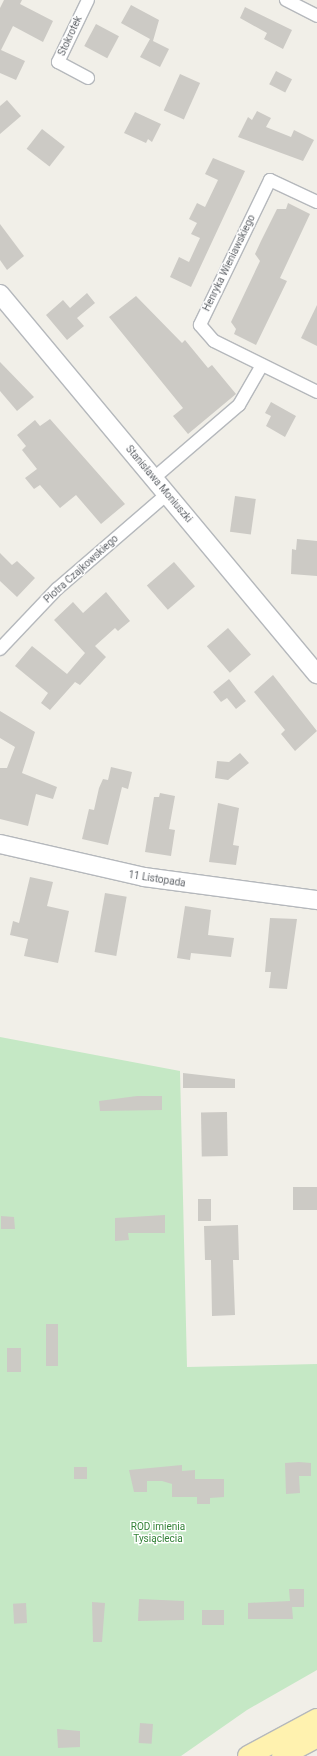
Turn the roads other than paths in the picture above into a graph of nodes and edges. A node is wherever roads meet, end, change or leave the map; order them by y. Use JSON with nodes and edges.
{"nodes":[{"id":1,"x":88,"y":0,"type":"edge"},
{"id":2,"x":286,"y":0,"type":"edge"},
{"id":3,"x":317,"y":16,"type":"edge"},
{"id":4,"x":88,"y":78,"type":"dead end"},
{"id":5,"x":317,"y":202,"type":"edge"},
{"id":6,"x":0,"y":294,"type":"edge"},
{"id":7,"x":262,"y":365,"type":"junction"},
{"id":8,"x":317,"y":392,"type":"edge"},
{"id":9,"x":154,"y":478,"type":"junction"},
{"id":10,"x":167,"y":494,"type":"junction"},
{"id":11,"x":1,"y":645,"type":"edge"},
{"id":12,"x":317,"y":674,"type":"edge"},
{"id":13,"x":0,"y":844,"type":"edge"},
{"id":14,"x":317,"y":900,"type":"edge"},
{"id":15,"x":317,"y":1719,"type":"edge"},
{"id":16,"x":317,"y":1738,"type":"edge"},
{"id":17,"x":248,"y":1756,"type":"edge"},
{"id":18,"x":282,"y":1756,"type":"edge"}],
"edges":[{"from":1,"to":4,"type":"street","name":"Stokrotek"},
{"from":2,"to":3,"type":"street"},
{"from":5,"to":7,"type":"street","name":"Henryka Wieniawskiego"},
{"from":6,"to":9,"type":"street","name":"Stanisława Moniuszki"},
{"from":7,"to":8,"type":"street","name":"Henryka Wieniawskiego"},
{"from":7,"to":9,"type":"street"},
{"from":9,"to":10,"type":"street","name":"Stanisława Moniuszki"},
{"from":10,"to":11,"type":"street","name":"Piotra Czajkowskiego"},
{"from":10,"to":12,"type":"street","name":"Stanisława Moniuszki"},
{"from":13,"to":14,"type":"street","name":"11 Listopada"},
{"from":15,"to":17,"type":"main road"},
{"from":16,"to":18,"type":"main road"}]}
